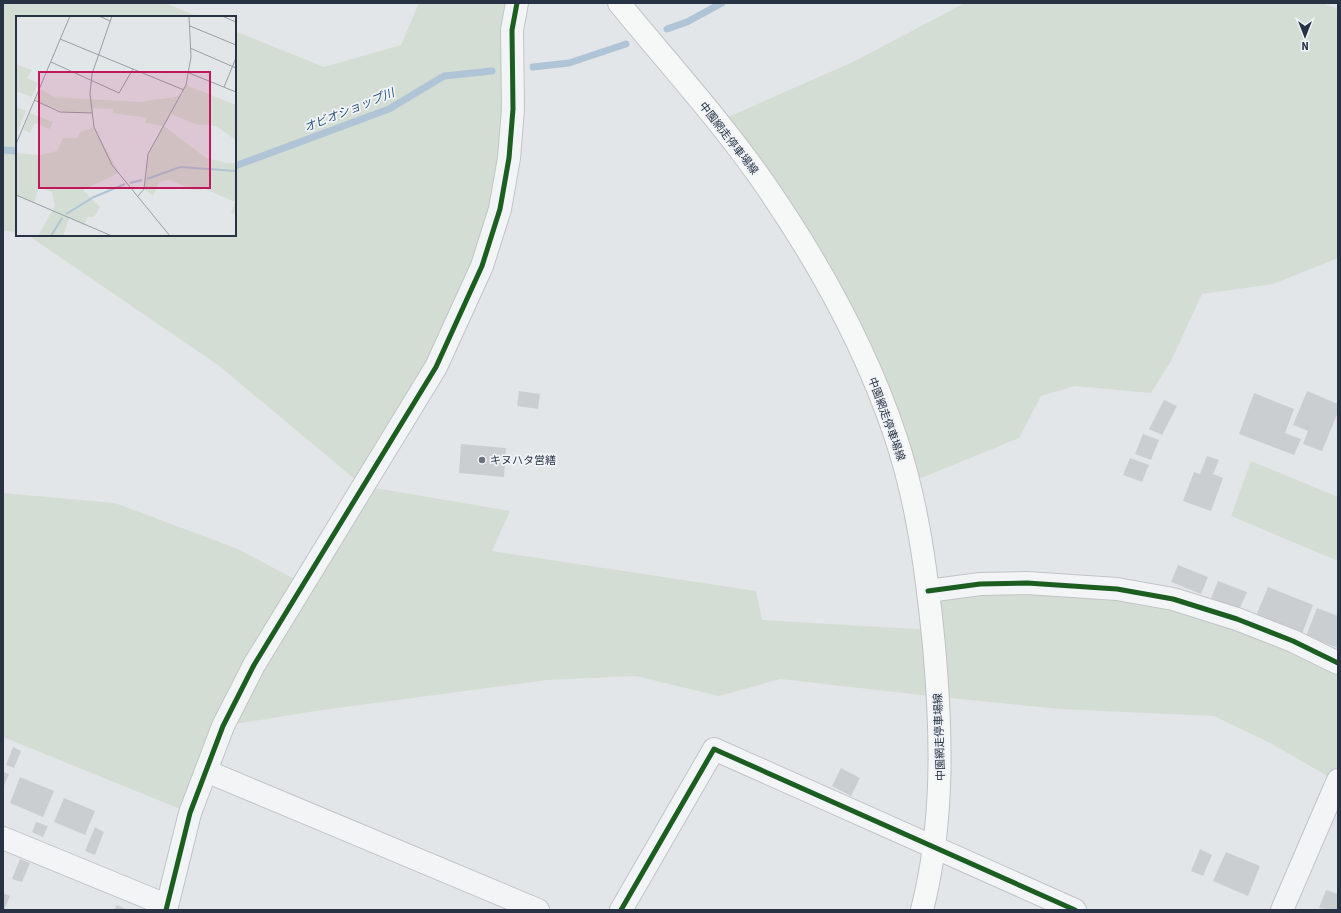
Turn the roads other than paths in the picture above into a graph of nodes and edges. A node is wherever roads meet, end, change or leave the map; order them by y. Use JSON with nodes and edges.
{"nodes":[{"id":1,"x":517,"y":3,"type":"edge"},
{"id":2,"x":619,"y":3,"type":"edge"},
{"id":3,"x":928,"y":591,"type":"junction"},
{"id":4,"x":1338,"y":663,"type":"edge"},
{"id":5,"x":206,"y":772,"type":"junction"},
{"id":6,"x":1338,"y":780,"type":"edge"},
{"id":7,"x":3,"y":838,"type":"edge"},
{"id":8,"x":934,"y":846,"type":"junction"},
{"id":9,"x":166,"y":908,"type":"edge"},
{"id":10,"x":538,"y":910,"type":"edge"},
{"id":11,"x":621,"y":910,"type":"edge"},
{"id":12,"x":922,"y":910,"type":"edge"},
{"id":13,"x":1076,"y":910,"type":"edge"},
{"id":14,"x":1282,"y":910,"type":"edge"}],
"edges":[{"from":1,"to":5,"type":"street"},
{"from":2,"to":3,"type":"main road","name":"中園網走停車場線"},
{"from":3,"to":4,"type":"street"},
{"from":3,"to":8,"type":"main road","name":"中園網走停車場線"},
{"from":5,"to":9,"type":"street"},
{"from":5,"to":10,"type":"street"},
{"from":6,"to":14,"type":"street"},
{"from":7,"to":9,"type":"street"},
{"from":8,"to":11,"type":"street"},
{"from":8,"to":12,"type":"main road","name":"中園網走停車場線"},
{"from":8,"to":13,"type":"street"}]}
